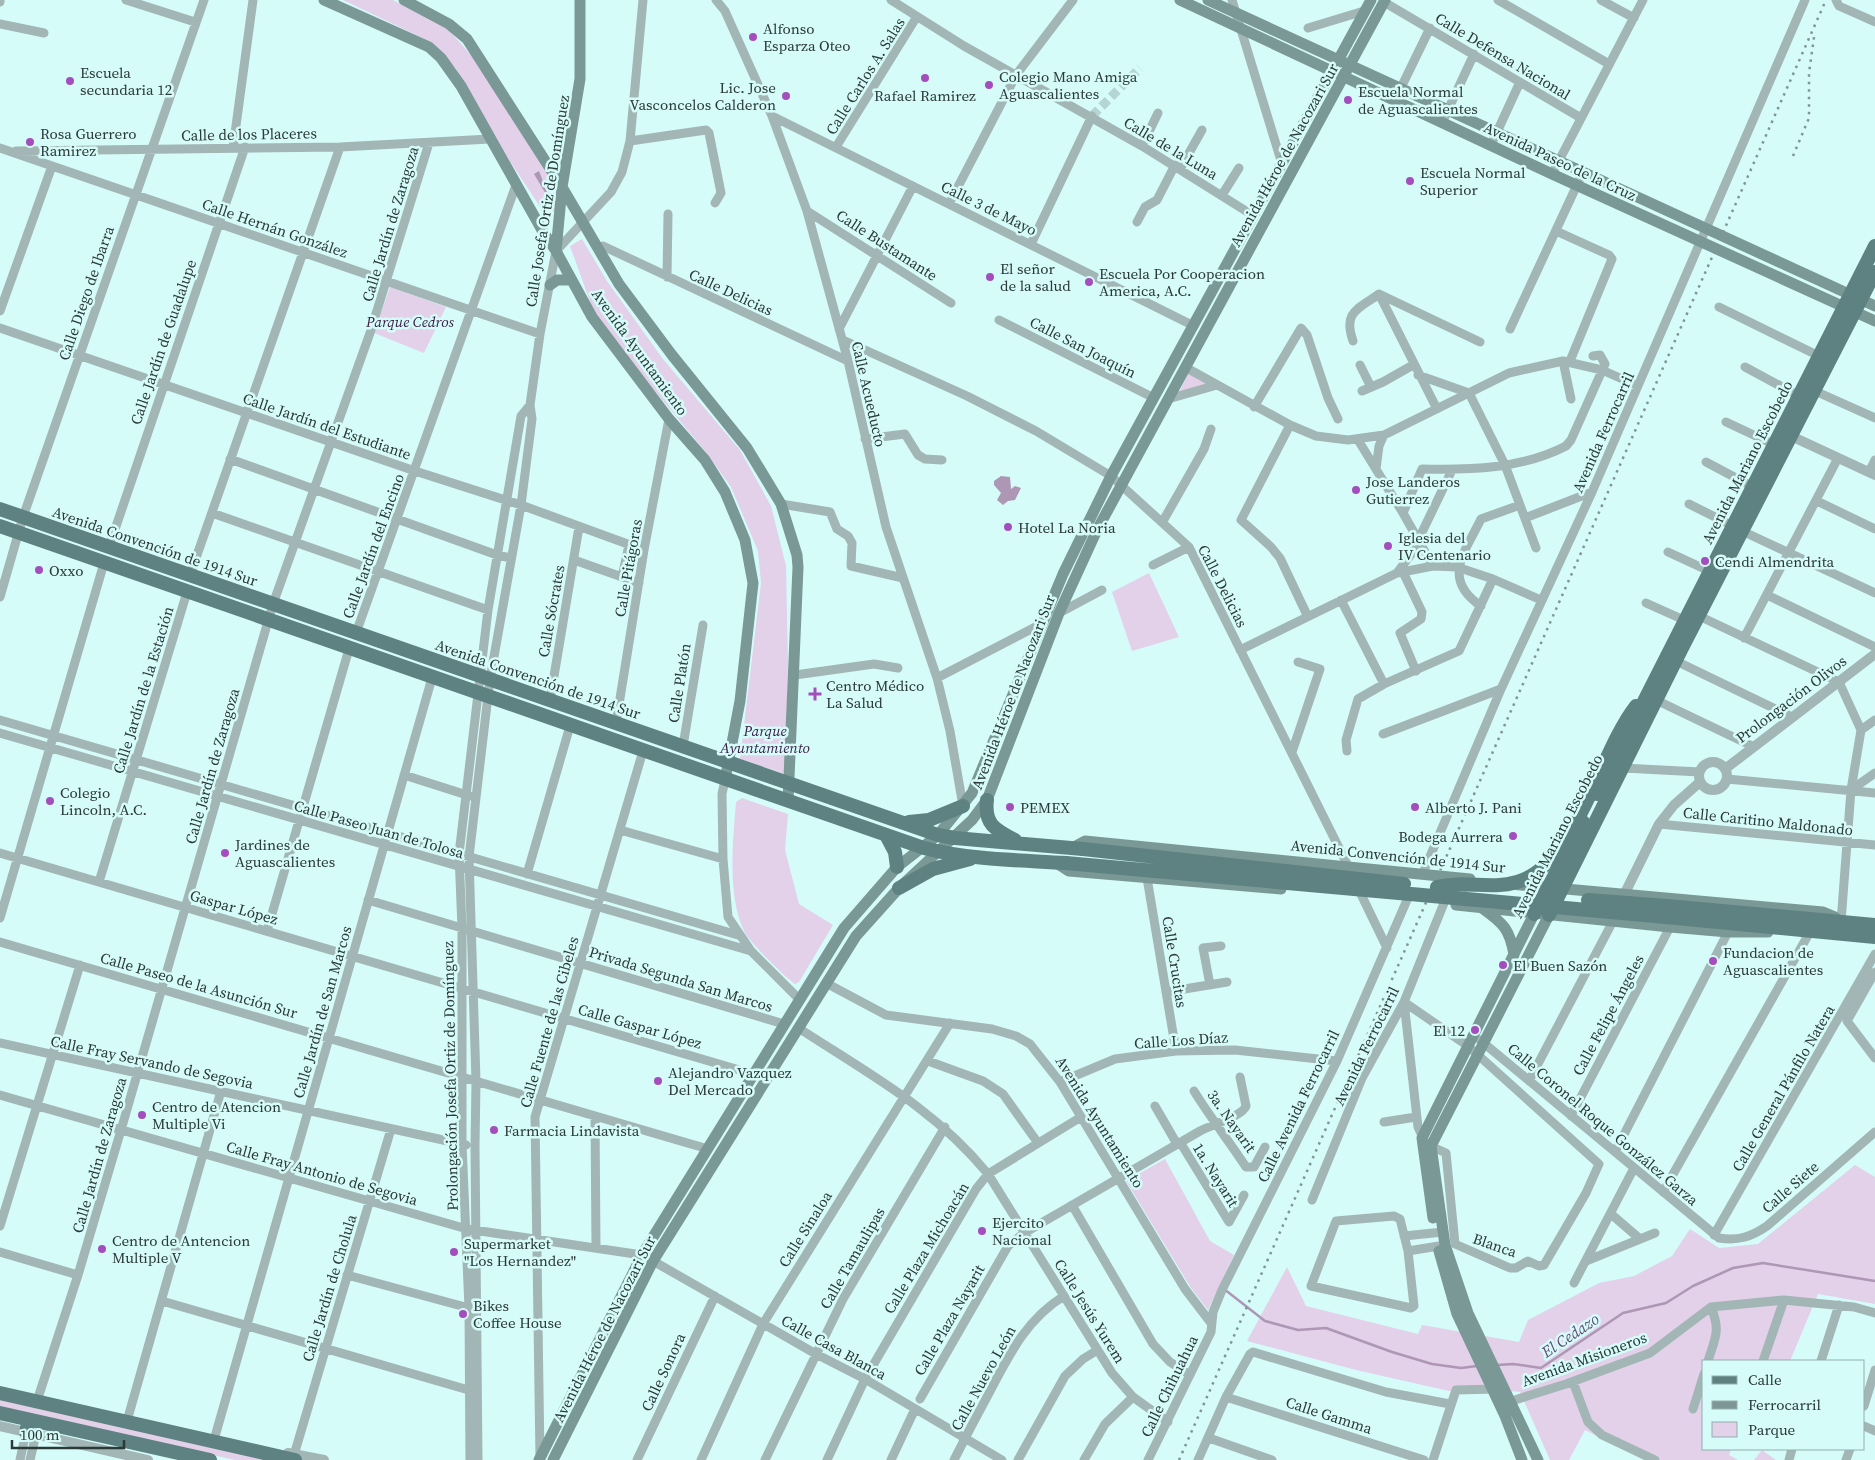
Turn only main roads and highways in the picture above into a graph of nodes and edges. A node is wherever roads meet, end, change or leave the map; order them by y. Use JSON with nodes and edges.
{"nodes":[{"id":1,"x":324,"y":0,"type":"edge"},
{"id":2,"x":404,"y":0,"type":"edge"},
{"id":3,"x":580,"y":0,"type":"edge"},
{"id":4,"x":1180,"y":0,"type":"edge"},
{"id":5,"x":1208,"y":0,"type":"edge"},
{"id":6,"x":1371,"y":0,"type":"edge"},
{"id":7,"x":1385,"y":1,"type":"edge"},
{"id":8,"x":1338,"y":60,"type":"junction"},
{"id":9,"x":1350,"y":66,"type":"junction"},
{"id":10,"x":1332,"y":71,"type":"junction"},
{"id":11,"x":1344,"y":76,"type":"junction"},
{"id":12,"x":562,"y":187,"type":"junction"},
{"id":13,"x":1875,"y":246,"type":"edge"},
{"id":14,"x":556,"y":250,"type":"junction"},
{"id":15,"x":1875,"y":272,"type":"edge"},
{"id":16,"x":571,"y":280,"type":"junction"},
{"id":17,"x":550,"y":284,"type":"road end"},
{"id":18,"x":1853,"y":303,"type":"junction"},
{"id":19,"x":1875,"y":306,"type":"edge"},
{"id":20,"x":1875,"y":321,"type":"edge"},
{"id":21,"x":0,"y":509,"type":"edge"},
{"id":22,"x":0,"y":526,"type":"edge"},
{"id":23,"x":1738,"y":528,"type":"junction"},
{"id":24,"x":1676,"y":652,"type":"junction"},
{"id":25,"x":1645,"y":702,"type":"junction"},
{"id":26,"x":730,"y":762,"type":"junction"},
{"id":27,"x":725,"y":780,"type":"junction"},
{"id":28,"x":789,"y":783,"type":"junction"},
{"id":29,"x":987,"y":800,"type":"junction"},
{"id":30,"x":788,"y":802,"type":"junction"},
{"id":31,"x":963,"y":806,"type":"junction"},
{"id":32,"x":903,"y":822,"type":"junction"},
{"id":33,"x":886,"y":835,"type":"junction"},
{"id":34,"x":938,"y":835,"type":"junction"},
{"id":35,"x":954,"y":838,"type":"junction"},
{"id":36,"x":1025,"y":844,"type":"junction"},
{"id":37,"x":924,"y":848,"type":"junction"},
{"id":38,"x":1078,"y":849,"type":"junction"},
{"id":39,"x":940,"y":852,"type":"junction"},
{"id":40,"x":1567,"y":853,"type":"junction"},
{"id":41,"x":978,"y":857,"type":"junction"},
{"id":42,"x":1061,"y":863,"type":"junction"},
{"id":43,"x":897,"y":867,"type":"junction"},
{"id":44,"x":1382,"y":869,"type":"junction"},
{"id":45,"x":1448,"y":877,"type":"junction"},
{"id":46,"x":1472,"y":880,"type":"junction"},
{"id":47,"x":1524,"y":886,"type":"junction"},
{"id":48,"x":1437,"y":887,"type":"junction"},
{"id":49,"x":899,"y":888,"type":"junction"},
{"id":50,"x":1556,"y":889,"type":"junction"},
{"id":51,"x":1381,"y":898,"type":"junction"},
{"id":52,"x":1446,"y":904,"type":"junction"},
{"id":53,"x":1469,"y":906,"type":"junction"},
{"id":54,"x":1481,"y":908,"type":"junction"},
{"id":55,"x":1534,"y":914,"type":"junction"},
{"id":56,"x":1550,"y":915,"type":"junction"},
{"id":57,"x":1576,"y":917,"type":"junction"},
{"id":58,"x":1840,"y":922,"type":"junction"},
{"id":59,"x":1734,"y":923,"type":"junction"},
{"id":60,"x":1875,"y":925,"type":"edge"},
{"id":61,"x":1875,"y":937,"type":"edge"},
{"id":62,"x":1536,"y":940,"type":"junction"},
{"id":63,"x":1514,"y":954,"type":"junction"},
{"id":64,"x":663,"y":1220,"type":"junction"},
{"id":65,"x":1439,"y":1232,"type":"junction"},
{"id":66,"x":653,"y":1260,"type":"junction"},
{"id":67,"x":0,"y":1393,"type":"edge"},
{"id":68,"x":1505,"y":1403,"type":"junction"},
{"id":69,"x":0,"y":1413,"type":"edge"},
{"id":70,"x":294,"y":1457,"type":"edge"},
{"id":71,"x":539,"y":1459,"type":"edge"},
{"id":72,"x":210,"y":1460,"type":"edge"},
{"id":73,"x":553,"y":1460,"type":"edge"},
{"id":74,"x":1522,"y":1460,"type":"edge"},
{"id":75,"x":1538,"y":1460,"type":"edge"}],
"edges":[{"from":1,"to":14,"type":"main road","name":"Avenida Ayuntamiento"},
{"from":2,"to":12,"type":"main road","name":"Avenida Ayuntamiento"},
{"from":3,"to":12,"type":"main road","name":"Calle Josefa Ortiz de Domínguez"},
{"from":4,"to":10,"type":"main road","name":"Avenida Paseo de la Cruz"},
{"from":5,"to":8,"type":"main road","name":"Avenida Paseo de la Cruz"},
{"from":6,"to":8,"type":"main road","name":"Avenida Héroe de Nacozari Sur"},
{"from":7,"to":9,"type":"main road","name":"Avenida Héroe de Nacozari Sur"},
{"from":8,"to":9,"type":"main road","name":"Avenida Paseo de la Cruz"},
{"from":8,"to":10,"type":"main road","name":"Avenida Héroe de Nacozari Sur"},
{"from":9,"to":11,"type":"main road","name":"Avenida Héroe de Nacozari Sur"},
{"from":9,"to":18,"type":"main road","name":"Avenida Paseo de la Cruz"},
{"from":10,"to":11,"type":"main road","name":"Avenida Paseo de la Cruz"},
{"from":10,"to":31,"type":"main road","name":"Avenida Héroe de Nacozari Sur"},
{"from":11,"to":18,"type":"main road","name":"Avenida Paseo de la Cruz"},
{"from":11,"to":29,"type":"main road","name":"Avenida Héroe de Nacozari Sur"},
{"from":12,"to":14,"type":"main road","name":"Calle Josefa Ortiz de Domínguez"},
{"from":12,"to":28,"type":"main road","name":"Avenida Ayuntamiento"},
{"from":13,"to":18,"type":"main road","name":"Avenida Mariano Escobedo"},
{"from":14,"to":16,"type":"main road","name":"Avenida Ayuntamiento"},
{"from":15,"to":18,"type":"main road","name":"Avenida Mariano Escobedo"},
{"from":16,"to":17,"type":"main road"},
{"from":16,"to":26,"type":"main road","name":"Avenida Ayuntamiento"},
{"from":18,"to":19,"type":"main road","name":"Avenida Paseo de la Cruz"},
{"from":18,"to":20,"type":"main road","name":"Avenida Paseo de la Cruz"},
{"from":18,"to":23,"type":"main road","name":"Avenida Mariano Escobedo"},
{"from":18,"to":23,"type":"main road","name":"Avenida Mariano Escobedo"},
{"from":21,"to":26,"type":"main road","name":"Avenida Convención de 1914 Sur"},
{"from":22,"to":27,"type":"main road","name":"Avenida Convención de 1914 Sur"},
{"from":23,"to":24,"type":"main road","name":"Avenida Mariano Escobedo"},
{"from":23,"to":24,"type":"main road","name":"Avenida Mariano Escobedo"},
{"from":24,"to":25,"type":"main road","name":"Avenida Mariano Escobedo"},
{"from":25,"to":40,"type":"main road","name":"Avenida Mariano Escobedo"},
{"from":25,"to":48,"type":"main road","bridge":true},
{"from":25,"to":50,"type":"main road","name":"Avenida Mariano Escobedo"},
{"from":26,"to":27,"type":"main road","name":"Avenida Ayuntamiento"},
{"from":26,"to":28,"type":"main road","name":"Avenida Convención de 1914 Sur"},
{"from":27,"to":30,"type":"main road","name":"Avenida Convención de 1914 Sur"},
{"from":28,"to":30,"type":"main road","name":"Avenida Ayuntamiento"},
{"from":28,"to":32,"type":"main road","name":"Avenida Convención de 1914 Sur"},
{"from":29,"to":35,"type":"main road","name":"Avenida Héroe de Nacozari Sur"},
{"from":29,"to":36,"type":"main road"},
{"from":30,"to":33,"type":"main road","name":"Avenida Convención de 1914 Sur"},
{"from":31,"to":32,"type":"main road"},
{"from":31,"to":34,"type":"main road","name":"Avenida Héroe de Nacozari Sur"},
{"from":32,"to":34,"type":"main road","name":"Avenida Convención de 1914 Sur"},
{"from":33,"to":37,"type":"main road","name":"Avenida Convención de 1914 Sur"},
{"from":33,"to":43,"type":"main road"},
{"from":34,"to":35,"type":"main road","name":"Avenida Convención de 1914 Sur"},
{"from":34,"to":37,"type":"main road","name":"Avenida Héroe de Nacozari Sur"},
{"from":35,"to":36,"type":"main road","name":"Avenida Convención de 1914 Sur"},
{"from":35,"to":39,"type":"main road","name":"Avenida Héroe de Nacozari Sur"},
{"from":36,"to":38,"type":"main road","name":"Avenida Convención de 1914 Sur"},
{"from":37,"to":39,"type":"main road","name":"Avenida Convención de 1914 Sur"},
{"from":37,"to":43,"type":"main road","name":"Avenida Héroe de Nacozari Sur"},
{"from":38,"to":44,"type":"main road","name":"Avenida Convención de 1914 Sur"},
{"from":38,"to":48,"type":"main road","name":"Avenida Convención de 1914 Sur","bridge":true},
{"from":39,"to":41,"type":"main road","name":"Avenida Convención de 1914 Sur"},
{"from":39,"to":49,"type":"main road","name":"Avenida Héroe de Nacozari Sur"},
{"from":40,"to":47,"type":"main road"},
{"from":40,"to":50,"type":"main road","name":"Avenida Mariano Escobedo"},
{"from":41,"to":42,"type":"main road","name":"Avenida Convención de 1914 Sur"},
{"from":41,"to":49,"type":"main road"},
{"from":42,"to":51,"type":"main road","name":"Avenida Convención de 1914 Sur"},
{"from":42,"to":59,"type":"main road","name":"Avenida Convención de 1914 Sur","bridge":true},
{"from":43,"to":64,"type":"main road","name":"Avenida Héroe de Nacozari Sur"},
{"from":44,"to":45,"type":"main road","name":"Avenida Convención de 1914 Sur"},
{"from":44,"to":51,"type":"main road"},
{"from":45,"to":46,"type":"main road","name":"Avenida Convención de 1914 Sur"},
{"from":45,"to":52,"type":"main road"},
{"from":46,"to":47,"type":"main road","name":"Avenida Convención de 1914 Sur"},
{"from":46,"to":53,"type":"main road"},
{"from":47,"to":50,"type":"main road","name":"Avenida Convención de 1914 Sur"},
{"from":48,"to":59,"type":"main road","name":"Avenida Convención de 1914 Sur","bridge":true},
{"from":49,"to":66,"type":"main road","name":"Avenida Héroe de Nacozari Sur"},
{"from":50,"to":55,"type":"main road","name":"Avenida Mariano Escobedo"},
{"from":50,"to":56,"type":"main road","name":"Avenida Mariano Escobedo"},
{"from":50,"to":58,"type":"main road","name":"Avenida Convención de 1914 Sur"},
{"from":51,"to":52,"type":"main road","name":"Avenida Convención de 1914 Sur"},
{"from":52,"to":53,"type":"main road","name":"Avenida Convención de 1914 Sur"},
{"from":53,"to":54,"type":"main road","name":"Avenida Convención de 1914 Sur"},
{"from":54,"to":55,"type":"main road","name":"Avenida Convención de 1914 Sur"},
{"from":54,"to":63,"type":"main road"},
{"from":55,"to":56,"type":"main road","name":"Avenida Convención de 1914 Sur"},
{"from":55,"to":63,"type":"main road","name":"Avenida Mariano Escobedo"},
{"from":56,"to":57,"type":"main road","name":"Avenida Convención de 1914 Sur"},
{"from":56,"to":62,"type":"main road","name":"Avenida Mariano Escobedo"},
{"from":57,"to":59,"type":"main road","name":"Avenida Convención de 1914 Sur"},
{"from":57,"to":62,"type":"main road"},
{"from":58,"to":59,"type":"main road","name":"Avenida Convención de 1914 Sur"},
{"from":58,"to":60,"type":"main road","name":"Avenida Convención de 1914 Sur"},
{"from":59,"to":61,"type":"main road","name":"Avenida Convención de 1914 Sur"},
{"from":62,"to":65,"type":"main road","name":"Avenida Mariano Escobedo"},
{"from":63,"to":65,"type":"main road","name":"Avenida Mariano Escobedo"},
{"from":64,"to":66,"type":"main road"},
{"from":64,"to":71,"type":"main road","name":"Avenida Héroe de Nacozari Sur"},
{"from":65,"to":68,"type":"main road"},
{"from":66,"to":73,"type":"main road","name":"Avenida Héroe de Nacozari Sur"},
{"from":67,"to":70,"type":"main road"},
{"from":68,"to":74,"type":"main road"},
{"from":68,"to":75,"type":"main road"},
{"from":69,"to":72,"type":"main road"}]}
